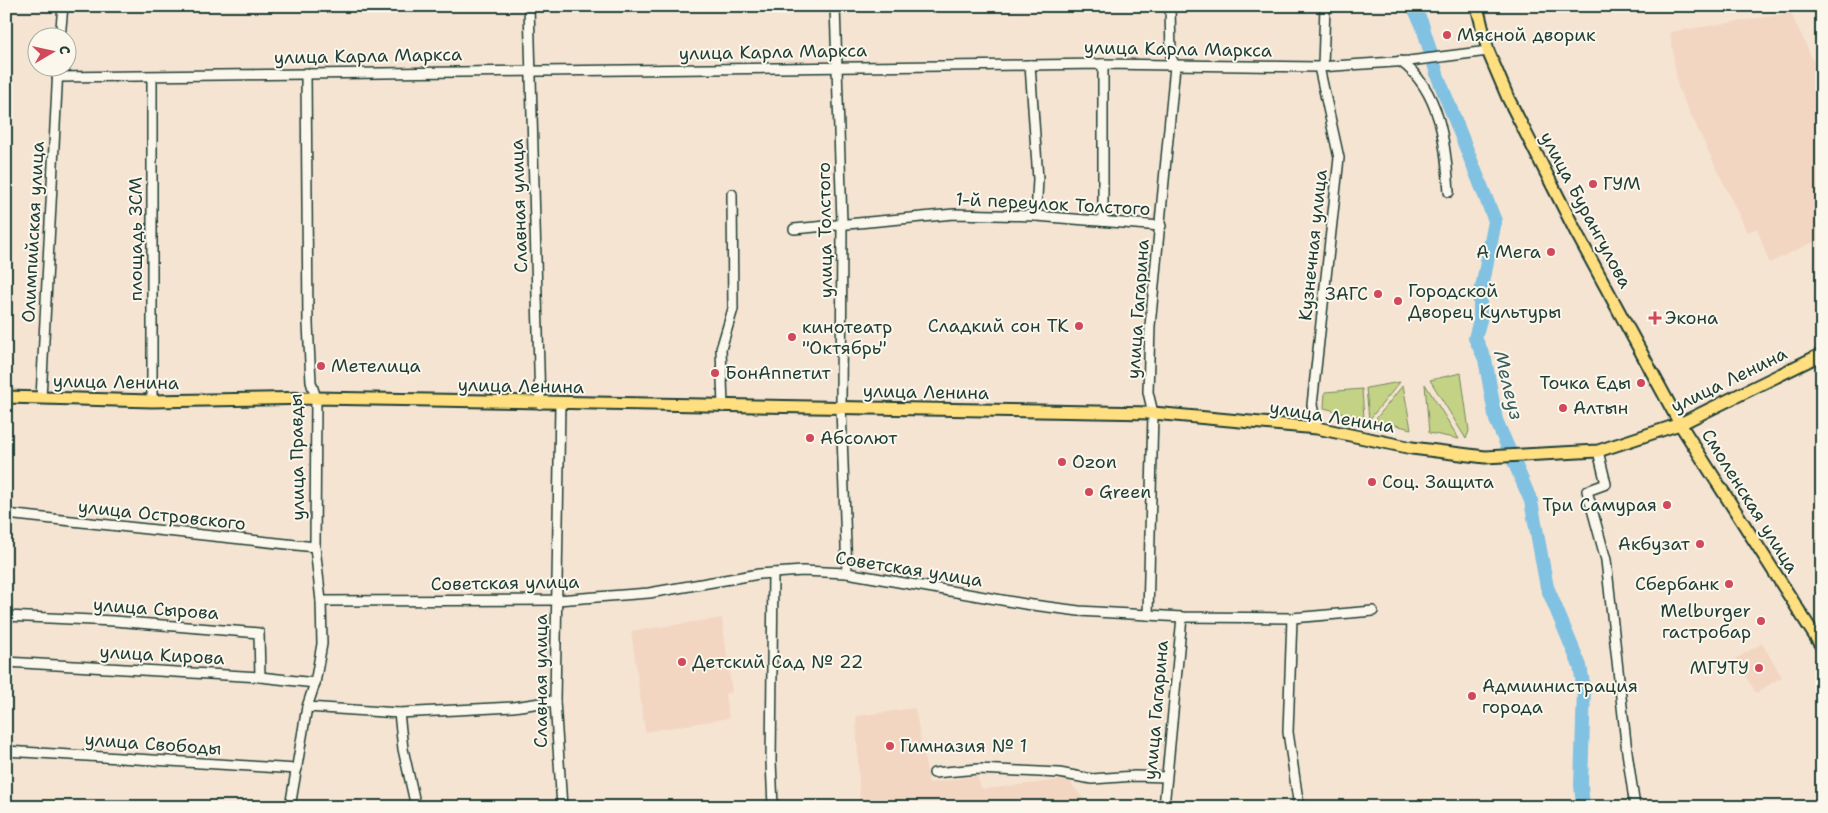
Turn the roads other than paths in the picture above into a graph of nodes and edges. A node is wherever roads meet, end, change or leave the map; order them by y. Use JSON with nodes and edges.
{"nodes":[{"id":1,"x":63,"y":6,"type":"edge"},
{"id":2,"x":530,"y":6,"type":"edge"},
{"id":3,"x":835,"y":6,"type":"edge"},
{"id":4,"x":1170,"y":6,"type":"edge"},
{"id":5,"x":1325,"y":6,"type":"edge"},
{"id":6,"x":1477,"y":6,"type":"edge"},
{"id":7,"x":61,"y":28,"type":"edge"},
{"id":8,"x":1488,"y":51,"type":"junction"},
{"id":9,"x":1400,"y":61,"type":"junction"},
{"id":10,"x":1104,"y":64,"type":"junction"},
{"id":11,"x":1030,"y":65,"type":"junction"},
{"id":12,"x":1175,"y":66,"type":"junction"},
{"id":13,"x":1321,"y":66,"type":"junction"},
{"id":14,"x":836,"y":67,"type":"junction"},
{"id":15,"x":531,"y":70,"type":"junction"},
{"id":16,"x":306,"y":73,"type":"junction"},
{"id":17,"x":78,"y":77,"type":"edge"},
{"id":18,"x":152,"y":77,"type":"junction"},
{"id":19,"x":57,"y":78,"type":"edge"},
{"id":20,"x":1449,"y":192,"type":"dead end"},
{"id":21,"x":732,"y":194,"type":"dead end"},
{"id":22,"x":1036,"y":216,"type":"junction"},
{"id":23,"x":1103,"y":221,"type":"junction"},
{"id":24,"x":842,"y":223,"type":"junction"},
{"id":25,"x":1161,"y":226,"type":"junction"},
{"id":26,"x":794,"y":229,"type":"dead end"},
{"id":27,"x":1822,"y":354,"type":"edge"},
{"id":28,"x":6,"y":397,"type":"edge"},
{"id":29,"x":42,"y":398,"type":"junction"},
{"id":30,"x":316,"y":398,"type":"junction"},
{"id":31,"x":152,"y":401,"type":"junction"},
{"id":32,"x":540,"y":404,"type":"junction"},
{"id":33,"x":560,"y":404,"type":"junction"},
{"id":34,"x":723,"y":407,"type":"junction"},
{"id":35,"x":841,"y":408,"type":"junction"},
{"id":36,"x":1153,"y":413,"type":"junction"},
{"id":37,"x":1680,"y":424,"type":"junction"},
{"id":38,"x":1316,"y":428,"type":"junction"},
{"id":39,"x":1598,"y":451,"type":"junction"},
{"id":40,"x":6,"y":514,"type":"edge"},
{"id":41,"x":315,"y":548,"type":"junction"},
{"id":42,"x":773,"y":573,"type":"junction"},
{"id":43,"x":847,"y":573,"type":"junction"},
{"id":44,"x":557,"y":600,"type":"junction"},
{"id":45,"x":321,"y":601,"type":"junction"},
{"id":46,"x":1374,"y":611,"type":"dead end"},
{"id":47,"x":1148,"y":615,"type":"junction"},
{"id":48,"x":6,"y":616,"type":"edge"},
{"id":49,"x":1182,"y":617,"type":"junction"},
{"id":50,"x":1292,"y":618,"type":"junction"},
{"id":51,"x":1822,"y":647,"type":"edge"},
{"id":52,"x":6,"y":662,"type":"edge"},
{"id":53,"x":260,"y":677,"type":"junction"},
{"id":54,"x":315,"y":683,"type":"junction"},
{"id":55,"x":555,"y":701,"type":"junction"},
{"id":56,"x":307,"y":707,"type":"junction"},
{"id":57,"x":399,"y":713,"type":"junction"},
{"id":58,"x":6,"y":751,"type":"edge"},
{"id":59,"x":297,"y":769,"type":"junction"},
{"id":60,"x":934,"y":773,"type":"dead end"},
{"id":61,"x":1166,"y":777,"type":"junction"},
{"id":62,"x":290,"y":807,"type":"edge"},
{"id":63,"x":416,"y":807,"type":"edge"},
{"id":64,"x":562,"y":807,"type":"edge"},
{"id":65,"x":773,"y":807,"type":"edge"},
{"id":66,"x":1164,"y":807,"type":"edge"},
{"id":67,"x":1299,"y":807,"type":"edge"},
{"id":68,"x":1636,"y":807,"type":"edge"}],
"edges":[{"from":1,"to":7,"type":"street"},
{"from":2,"to":15,"type":"street","name":"Славная улица"},
{"from":3,"to":14,"type":"street","name":"улица Толстого"},
{"from":4,"to":12,"type":"street","name":"улица Гагарина"},
{"from":5,"to":13,"type":"street","name":"Кузнечная улица"},
{"from":6,"to":8,"type":"main road","name":"улица Бурангулова"},
{"from":8,"to":9,"type":"street","name":"улица Карла Маркса"},
{"from":8,"to":37,"type":"main road","name":"улица Бурангулова"},
{"from":9,"to":13,"type":"street","name":"улица Карла Маркса"},
{"from":9,"to":20,"type":"street"},
{"from":10,"to":11,"type":"street","name":"улица Карла Маркса"},
{"from":10,"to":12,"type":"street","name":"улица Карла Маркса"},
{"from":10,"to":23,"type":"street"},
{"from":11,"to":14,"type":"street","name":"улица Карла Маркса"},
{"from":11,"to":22,"type":"street"},
{"from":12,"to":13,"type":"street","name":"улица Карла Маркса"},
{"from":12,"to":25,"type":"street","name":"улица Гагарина"},
{"from":13,"to":38,"type":"street","name":"Кузнечная улица"},
{"from":14,"to":15,"type":"street","name":"улица Карла Маркса"},
{"from":14,"to":24,"type":"street","name":"улица Толстого"},
{"from":15,"to":16,"type":"street","name":"улица Карла Маркса"},
{"from":15,"to":32,"type":"street","name":"Славная улица"},
{"from":16,"to":18,"type":"street","name":"улица Карла Маркса"},
{"from":16,"to":30,"type":"street","name":"улица Правды"},
{"from":17,"to":18,"type":"street","name":"улица Карла Маркса"},
{"from":18,"to":31,"type":"street","name":"площадь ЗСМ"},
{"from":19,"to":29,"type":"street","name":"Олимпийская улица"},
{"from":21,"to":34,"type":"street"},
{"from":22,"to":23,"type":"street","name":"1-й переулок Толстого"},
{"from":22,"to":24,"type":"street","name":"1-й переулок Толстого"},
{"from":23,"to":25,"type":"street","name":"1-й переулок Толстого"},
{"from":24,"to":26,"type":"street","name":"1-й переулок Толстого"},
{"from":24,"to":35,"type":"street","name":"улица Толстого"},
{"from":25,"to":36,"type":"street","name":"улица Гагарина"},
{"from":27,"to":37,"type":"main road","name":"улица Ленина"},
{"from":28,"to":29,"type":"main road","name":"улица Ленина"},
{"from":29,"to":31,"type":"main road","name":"улица Ленина"},
{"from":30,"to":31,"type":"main road","name":"улица Ленина"},
{"from":30,"to":32,"type":"main road","name":"улица Ленина"},
{"from":30,"to":41,"type":"street","name":"улица Правды"},
{"from":32,"to":33,"type":"main road","name":"улица Ленина"},
{"from":33,"to":34,"type":"main road","name":"улица Ленина"},
{"from":33,"to":44,"type":"street","name":"Славная улица"},
{"from":34,"to":35,"type":"main road","name":"улица Ленина"},
{"from":35,"to":36,"type":"main road","name":"улица Ленина"},
{"from":35,"to":43,"type":"street","name":"улица Толстого"},
{"from":36,"to":38,"type":"main road","name":"улица Ленина"},
{"from":36,"to":47,"type":"street","name":"улица Гагарина"},
{"from":37,"to":39,"type":"main road","name":"улица Ленина"},
{"from":37,"to":51,"type":"main road","name":"Смоленская улица"},
{"from":38,"to":39,"type":"main road","name":"улица Ленина"},
{"from":39,"to":68,"type":"street"},
{"from":40,"to":41,"type":"street","name":"улица Островского"},
{"from":41,"to":45,"type":"street","name":"улица Правды"},
{"from":42,"to":43,"type":"street","name":"Советская улица"},
{"from":42,"to":44,"type":"street","name":"Советская улица"},
{"from":42,"to":65,"type":"street"},
{"from":43,"to":47,"type":"street","name":"Советская улица"},
{"from":44,"to":45,"type":"street","name":"Советская улица"},
{"from":44,"to":55,"type":"street","name":"Славная улица"},
{"from":45,"to":54,"type":"street","name":"улица Правды"},
{"from":46,"to":50,"type":"street","name":"Советская улица"},
{"from":47,"to":49,"type":"street","name":"Советская улица"},
{"from":48,"to":53,"type":"street","name":"улица Сырова"},
{"from":49,"to":50,"type":"street","name":"Советская улица"},
{"from":49,"to":61,"type":"street","name":"улица Гагарина"},
{"from":50,"to":67,"type":"street"},
{"from":52,"to":53,"type":"street","name":"улица Кирова"},
{"from":53,"to":54,"type":"street","name":"улица Кирова"},
{"from":54,"to":56,"type":"street","name":"улица Правды"},
{"from":55,"to":57,"type":"street"},
{"from":55,"to":64,"type":"street","name":"Славная улица"},
{"from":56,"to":57,"type":"street"},
{"from":56,"to":59,"type":"street","name":"улица Правды"},
{"from":57,"to":63,"type":"street"},
{"from":58,"to":59,"type":"street","name":"улица Свободы"},
{"from":59,"to":62,"type":"street","name":"улица Правды"},
{"from":60,"to":61,"type":"street"},
{"from":61,"to":66,"type":"street","name":"улица Гагарина"}]}
